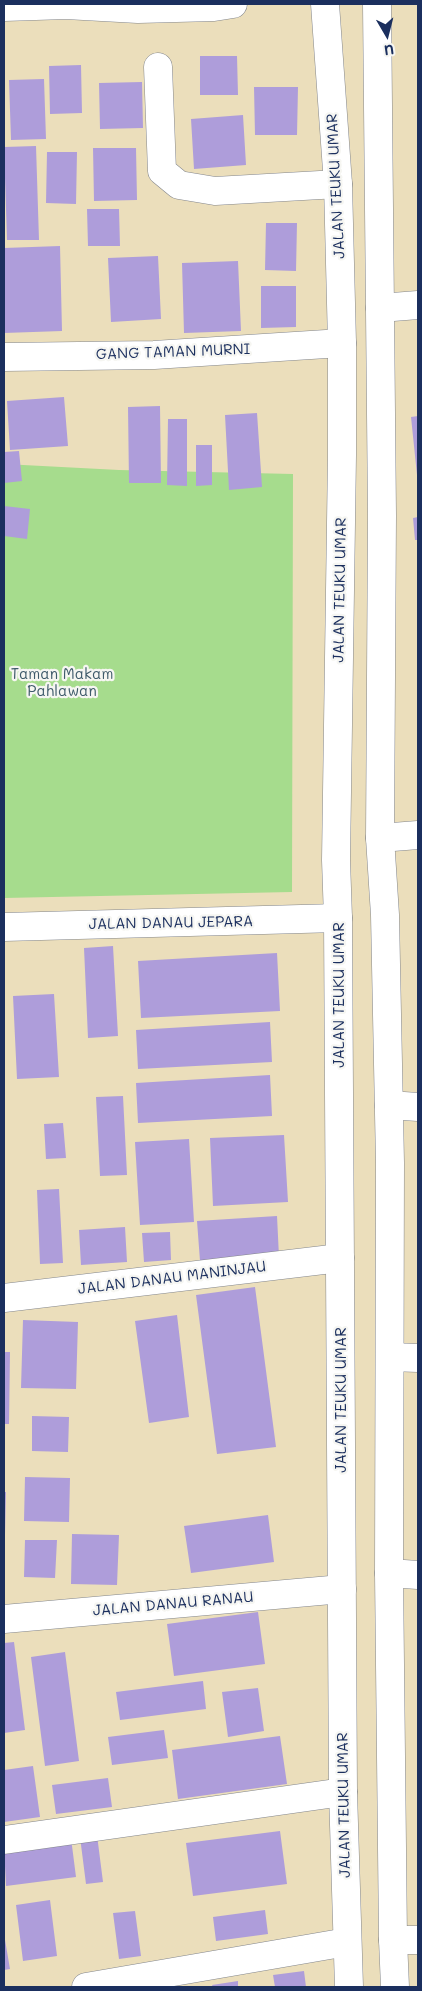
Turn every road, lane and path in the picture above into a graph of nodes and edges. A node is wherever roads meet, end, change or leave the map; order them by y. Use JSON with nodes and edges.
{"nodes":[{"id":1,"x":233,"y":4,"type":"edge"},
{"id":2,"x":326,"y":4,"type":"edge"},
{"id":3,"x":377,"y":4,"type":"edge"},
{"id":4,"x":4,"y":7,"type":"edge"},
{"id":5,"x":158,"y":67,"type":"dead end"},
{"id":6,"x":338,"y":184,"type":"junction"},
{"id":7,"x":418,"y":306,"type":"edge"},
{"id":8,"x":380,"y":308,"type":"junction"},
{"id":9,"x":342,"y":343,"type":"junction"},
{"id":10,"x":4,"y":357,"type":"edge"},
{"id":11,"x":381,"y":449,"type":"junction"},
{"id":12,"x":342,"y":455,"type":"junction"},
{"id":13,"x":418,"y":835,"type":"edge"},
{"id":14,"x":337,"y":836,"type":"junction"},
{"id":15,"x":380,"y":838,"type":"junction"},
{"id":16,"x":338,"y":918,"type":"junction"},
{"id":17,"x":4,"y":927,"type":"edge"},
{"id":18,"x":389,"y":1105,"type":"junction"},
{"id":19,"x":418,"y":1107,"type":"edge"},
{"id":20,"x":340,"y":1258,"type":"junction"},
{"id":21,"x":4,"y":1298,"type":"edge"},
{"id":22,"x":390,"y":1357,"type":"junction"},
{"id":23,"x":418,"y":1358,"type":"edge"},
{"id":24,"x":389,"y":1573,"type":"junction"},
{"id":25,"x":418,"y":1575,"type":"edge"},
{"id":26,"x":342,"y":1589,"type":"junction"},
{"id":27,"x":4,"y":1619,"type":"edge"},
{"id":28,"x":343,"y":1792,"type":"junction"},
{"id":29,"x":4,"y":1840,"type":"edge"},
{"id":30,"x":406,"y":1940,"type":"edge"},
{"id":31,"x":346,"y":1942,"type":"junction"},
{"id":32,"x":86,"y":1987,"type":"edge"},
{"id":33,"x":349,"y":1987,"type":"edge"},
{"id":34,"x":395,"y":1987,"type":"edge"}],
"edges":[{"from":1,"to":4,"type":"main road"},
{"from":2,"to":6,"type":"main road","name":"JALAN TEUKU UMAR"},
{"from":3,"to":8,"type":"main road"},
{"from":5,"to":6,"type":"main road"},
{"from":6,"to":9,"type":"main road","name":"JALAN TEUKU UMAR"},
{"from":7,"to":8,"type":"main road"},
{"from":8,"to":11,"type":"main road"},
{"from":9,"to":10,"type":"main road","name":"GANG TAMAN MURNI"},
{"from":9,"to":12,"type":"main road","name":"JALAN TEUKU UMAR"},
{"from":11,"to":12,"type":"main road"},
{"from":11,"to":15,"type":"main road"},
{"from":12,"to":14,"type":"main road","name":"JALAN TEUKU UMAR"},
{"from":13,"to":15,"type":"main road"},
{"from":14,"to":15,"type":"main road"},
{"from":14,"to":16,"type":"main road","name":"JALAN TEUKU UMAR"},
{"from":15,"to":18,"type":"main road"},
{"from":16,"to":17,"type":"main road","name":"JALAN DANAU JEPARA"},
{"from":16,"to":20,"type":"main road","name":"JALAN TEUKU UMAR"},
{"from":18,"to":19,"type":"main road"},
{"from":18,"to":22,"type":"main road"},
{"from":20,"to":21,"type":"main road","name":"JALAN DANAU MANINJAU"},
{"from":20,"to":26,"type":"main road","name":"JALAN TEUKU UMAR"},
{"from":22,"to":23,"type":"main road"},
{"from":22,"to":24,"type":"main road"},
{"from":24,"to":25,"type":"main road"},
{"from":24,"to":30,"type":"main road"},
{"from":26,"to":27,"type":"main road","name":"JALAN DANAU RANAU"},
{"from":26,"to":28,"type":"main road","name":"JALAN TEUKU UMAR"},
{"from":28,"to":29,"type":"main road"},
{"from":28,"to":31,"type":"main road","name":"JALAN TEUKU UMAR"},
{"from":30,"to":34,"type":"main road"},
{"from":31,"to":32,"type":"main road"},
{"from":31,"to":33,"type":"main road","name":"JALAN TEUKU UMAR"}]}
